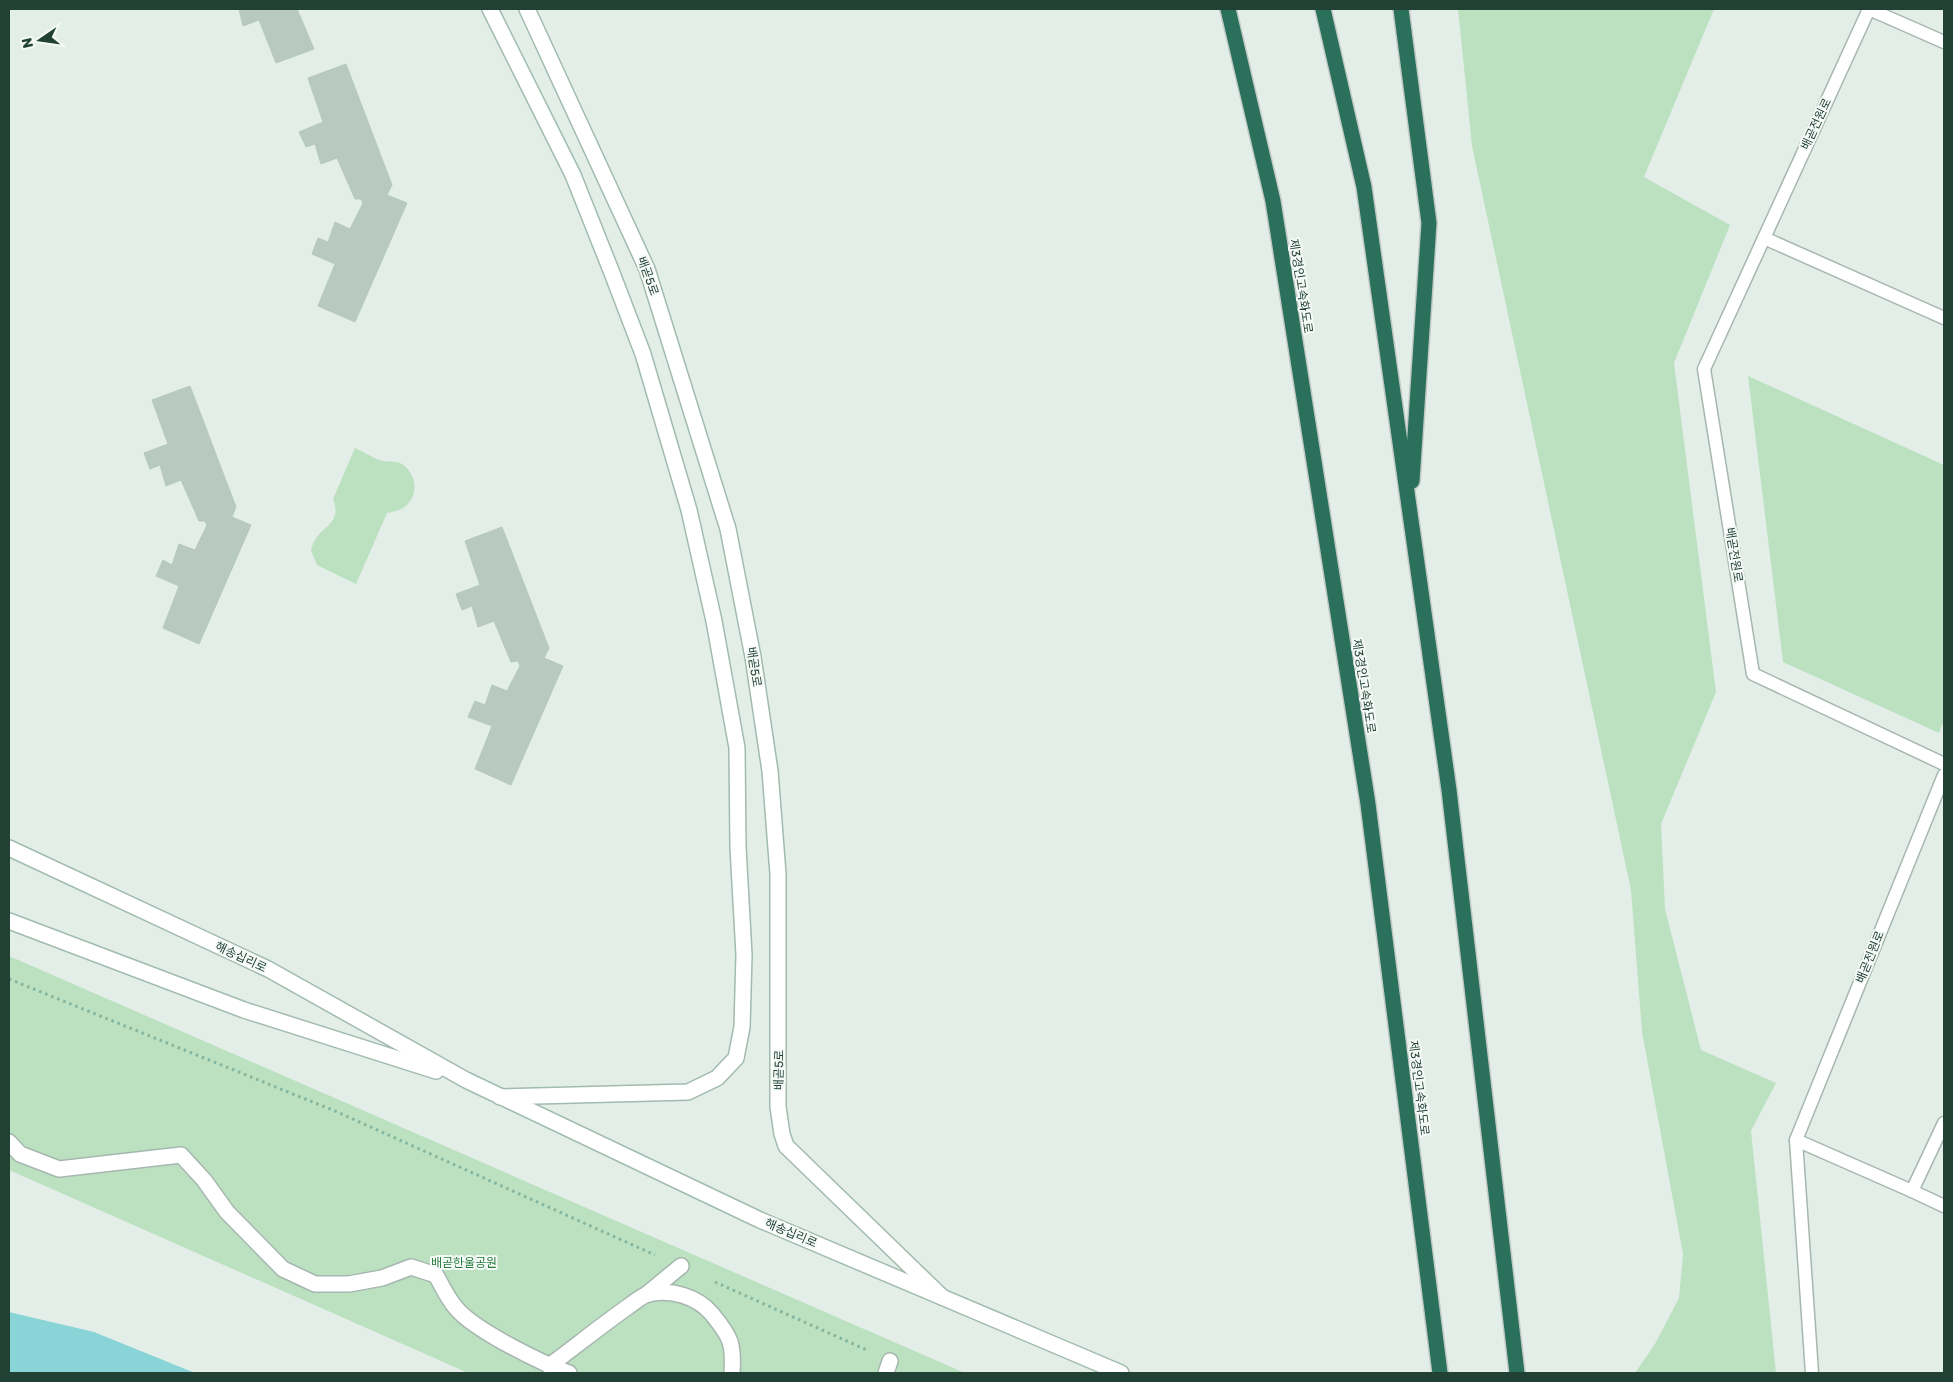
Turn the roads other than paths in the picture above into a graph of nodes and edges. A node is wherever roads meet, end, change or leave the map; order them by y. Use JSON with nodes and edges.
{"nodes":[{"id":1,"x":490,"y":9,"type":"edge"},
{"id":2,"x":527,"y":9,"type":"edge"},
{"id":3,"x":1228,"y":9,"type":"edge"},
{"id":4,"x":1323,"y":9,"type":"edge"},
{"id":5,"x":1401,"y":9,"type":"edge"},
{"id":6,"x":1869,"y":9,"type":"edge"},
{"id":7,"x":1944,"y":42,"type":"edge"},
{"id":8,"x":1764,"y":238,"type":"junction"},
{"id":9,"x":1944,"y":318,"type":"edge"},
{"id":10,"x":1410,"y":513,"type":"junction"},
{"id":11,"x":1944,"y":764,"type":"edge"},
{"id":12,"x":1944,"y":775,"type":"edge"},
{"id":13,"x":9,"y":848,"type":"edge"},
{"id":14,"x":9,"y":921,"type":"edge"},
{"id":15,"x":466,"y":1080,"type":"junction"},
{"id":16,"x":500,"y":1097,"type":"junction"},
{"id":17,"x":1944,"y":1123,"type":"edge"},
{"id":18,"x":1796,"y":1140,"type":"junction"},
{"id":19,"x":9,"y":1142,"type":"edge"},
{"id":20,"x":1912,"y":1191,"type":"junction"},
{"id":21,"x":1944,"y":1206,"type":"edge"},
{"id":22,"x":681,"y":1266,"type":"road end"},
{"id":23,"x":647,"y":1294,"type":"junction"},
{"id":24,"x":942,"y":1297,"type":"junction"},
{"id":25,"x":550,"y":1366,"type":"junction"},
{"id":26,"x":569,"y":1373,"type":"edge"},
{"id":27,"x":732,"y":1373,"type":"edge"},
{"id":28,"x":1121,"y":1373,"type":"edge"},
{"id":29,"x":1440,"y":1373,"type":"edge"},
{"id":30,"x":1517,"y":1373,"type":"edge"},
{"id":31,"x":1812,"y":1373,"type":"edge"}],
"edges":[{"from":1,"to":16,"type":"street"},
{"from":2,"to":24,"type":"street","name":"배곧5로"},
{"from":3,"to":29,"type":"highway","name":"제3경인고속화도로"},
{"from":4,"to":10,"type":"highway"},
{"from":5,"to":10,"type":"highway"},
{"from":6,"to":7,"type":"lane","name":"배곧전원로"},
{"from":6,"to":8,"type":"lane","name":"배곧전원로"},
{"from":8,"to":9,"type":"lane"},
{"from":8,"to":11,"type":"lane","name":"배곧전원로"},
{"from":10,"to":30,"type":"highway"},
{"from":12,"to":18,"type":"lane","name":"배곧전원로"},
{"from":13,"to":15,"type":"street","name":"해송십리로"},
{"from":14,"to":15,"type":"street","name":"해송십리로"},
{"from":15,"to":16,"type":"street","name":"해송십리로"},
{"from":16,"to":24,"type":"street","name":"해송십리로"},
{"from":17,"to":20,"type":"lane"},
{"from":18,"to":20,"type":"lane"},
{"from":18,"to":31,"type":"lane","name":"배곧전원로"},
{"from":19,"to":25,"type":"street"},
{"from":20,"to":21,"type":"lane"},
{"from":22,"to":23,"type":"street"},
{"from":23,"to":25,"type":"street"},
{"from":23,"to":27,"type":"street"},
{"from":24,"to":28,"type":"street","name":"해송십리로"},
{"from":25,"to":26,"type":"street"}]}
